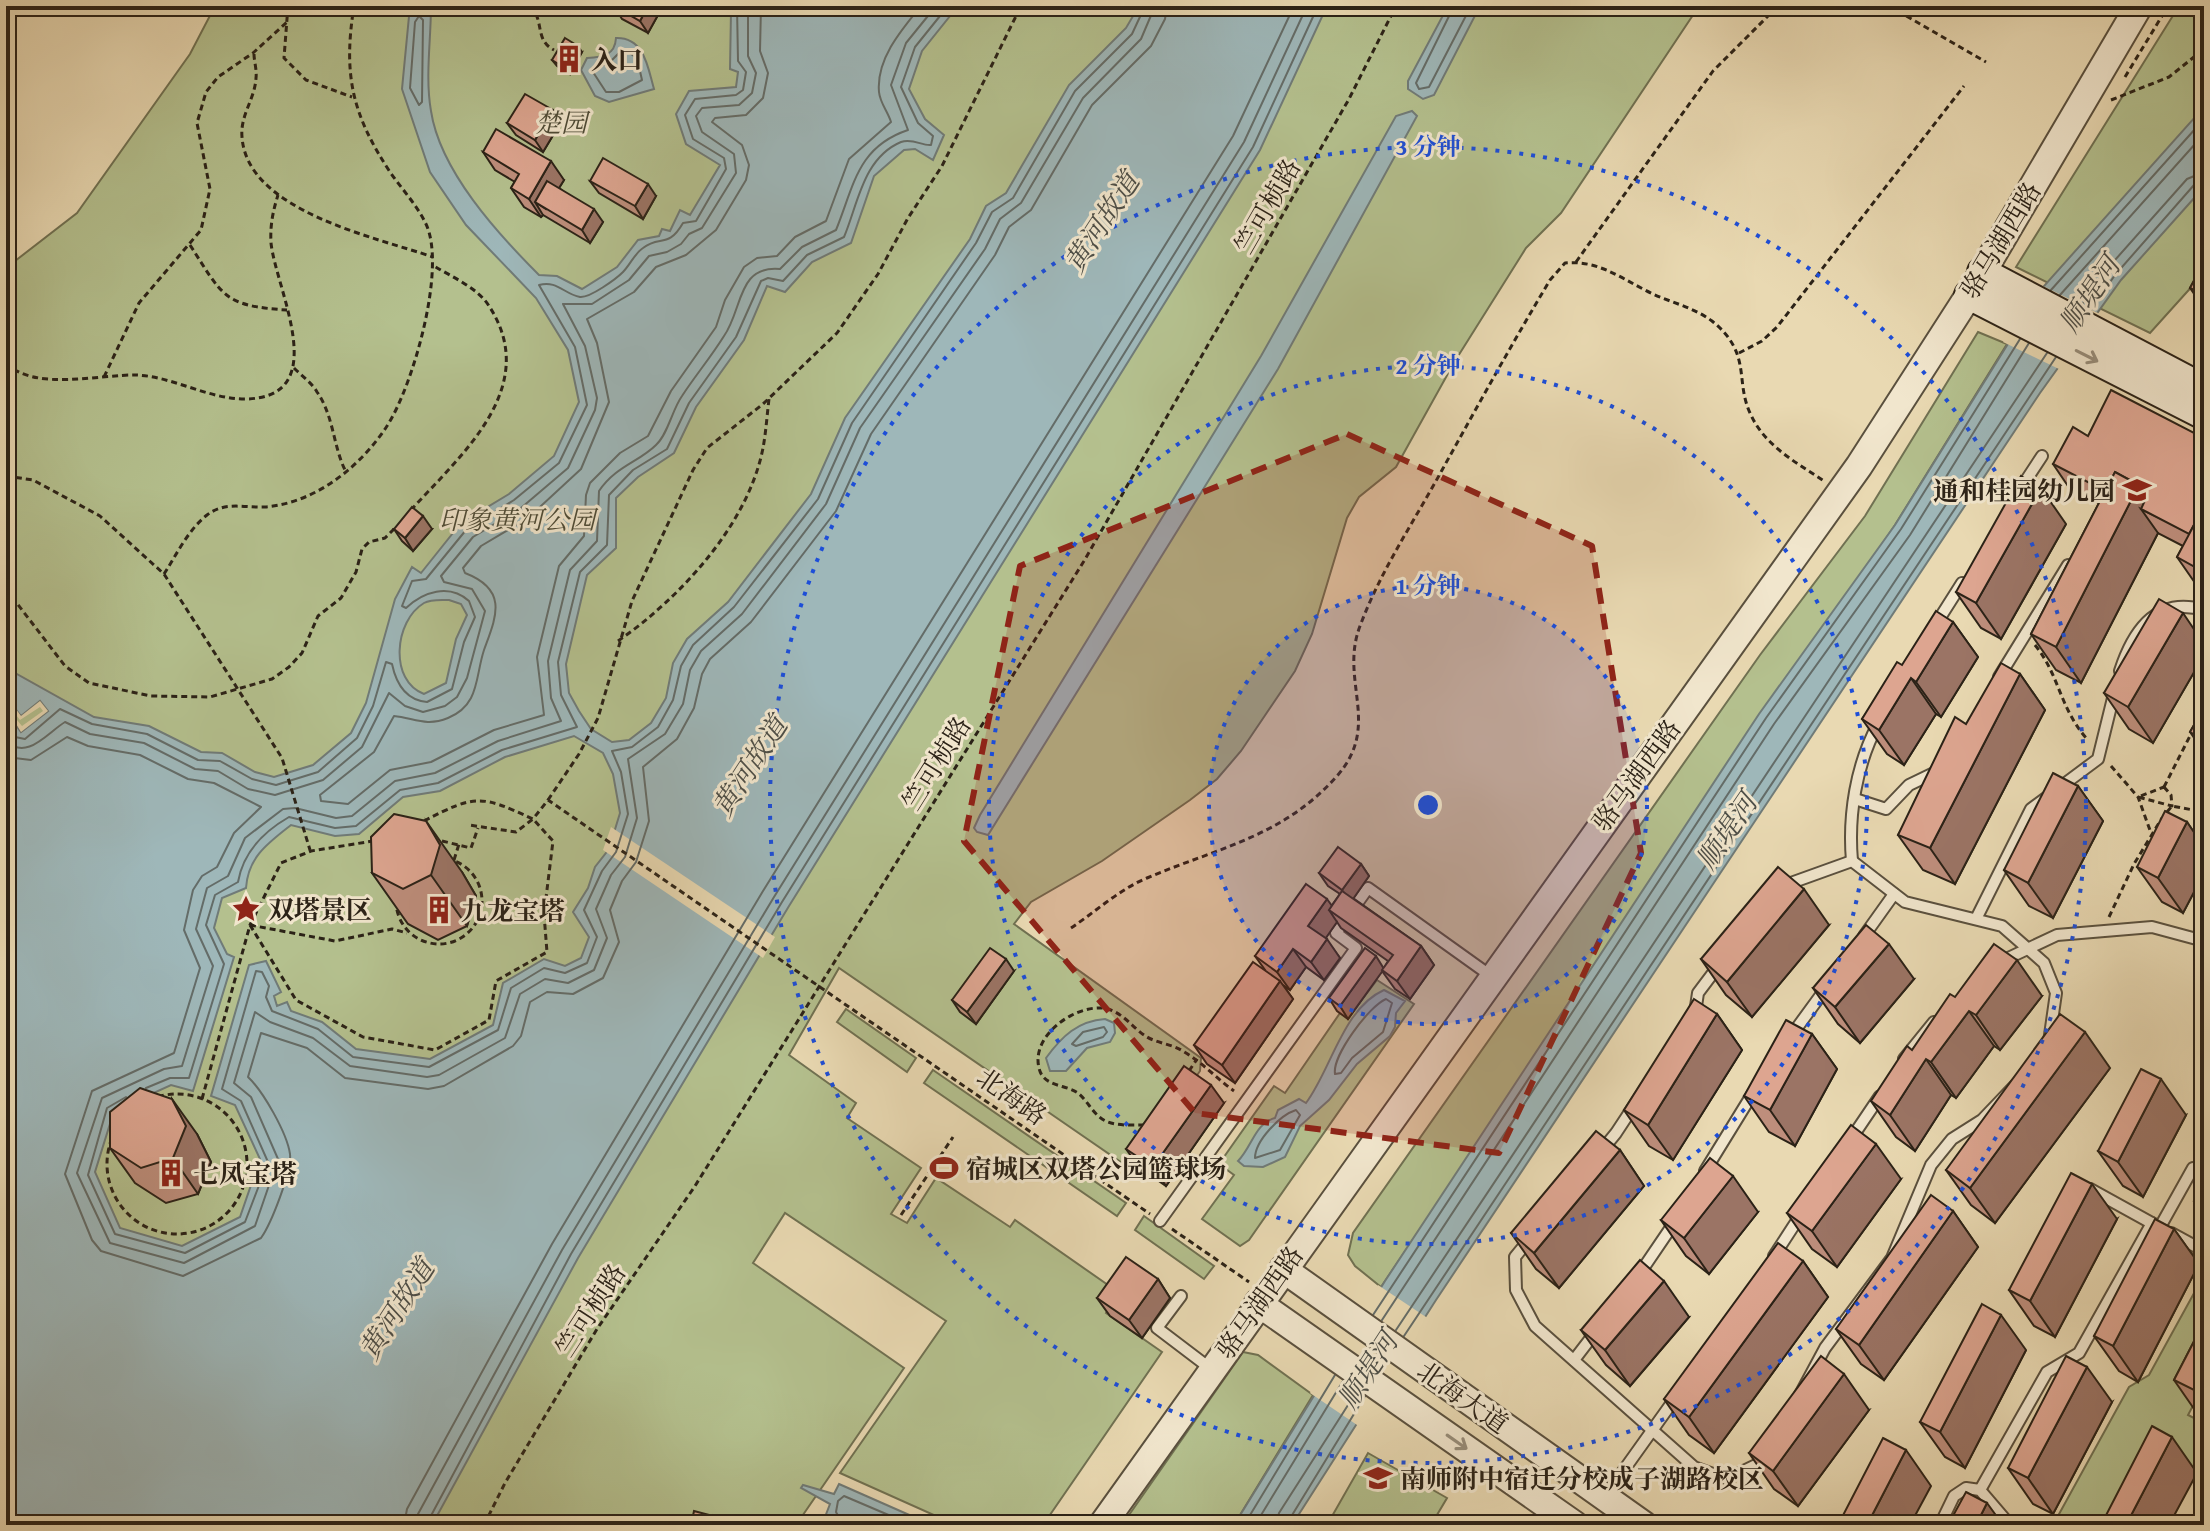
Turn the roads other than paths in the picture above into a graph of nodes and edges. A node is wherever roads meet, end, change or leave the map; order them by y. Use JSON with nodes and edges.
{"nodes":[{"id":1,"x":2139,"y":6,"type":"edge"},
{"id":2,"x":1975,"y":283,"type":"junction"},
{"id":3,"x":2129,"y":364,"type":"junction"},
{"id":4,"x":2204,"y":389,"type":"edge"},
{"id":5,"x":2204,"y":415,"type":"edge"},
{"id":6,"x":2042,"y":456,"type":"dead end"},
{"id":7,"x":2017,"y":495,"type":"edge"},
{"id":8,"x":2074,"y":556,"type":"edge"},
{"id":9,"x":1967,"y":574,"type":"edge"},
{"id":10,"x":2204,"y":610,"type":"edge"},
{"id":11,"x":1925,"y":640,"type":"edge"},
{"id":12,"x":1993,"y":687,"type":"edge"},
{"id":13,"x":1883,"y":714,"type":"edge"},
{"id":14,"x":1943,"y":767,"type":"edge"},
{"id":15,"x":1855,"y":799,"type":"junction"},
{"id":16,"x":1852,"y":861,"type":"junction"},
{"id":17,"x":1894,"y":894,"type":"junction"},
{"id":18,"x":1976,"y":919,"type":"junction"},
{"id":19,"x":1860,"y":941,"type":"edge"},
{"id":20,"x":2204,"y":941,"type":"edge"},
{"id":21,"x":2028,"y":949,"type":"junction"},
{"id":22,"x":1991,"y":967,"type":"edge"},
{"id":23,"x":1491,"y":976,"type":"junction"},
{"id":24,"x":1834,"y":977,"type":"edge"},
{"id":25,"x":1940,"y":1016,"type":"edge"},
{"id":26,"x":1782,"y":1049,"type":"edge"},
{"id":27,"x":1894,"y":1074,"type":"edge"},
{"id":28,"x":1758,"y":1086,"type":"edge"},
{"id":29,"x":1885,"y":1087,"type":"edge"},
{"id":30,"x":1843,"y":1151,"type":"edge"},
{"id":31,"x":2193,"y":1168,"type":"dead end"},
{"id":32,"x":2072,"y":1180,"type":"edge"},
{"id":33,"x":1696,"y":1187,"type":"edge"},
{"id":34,"x":1810,"y":1202,"type":"edge"},
{"id":35,"x":1680,"y":1213,"type":"edge"},
{"id":36,"x":1160,"y":1221,"type":"road end"},
{"id":37,"x":2156,"y":1225,"type":"junction"},
{"id":38,"x":2204,"y":1251,"type":"edge"},
{"id":39,"x":1768,"y":1266,"type":"edge"},
{"id":40,"x":1283,"y":1269,"type":"junction"},
{"id":41,"x":1630,"y":1287,"type":"edge"},
{"id":42,"x":1181,"y":1296,"type":"dead end"},
{"id":43,"x":1261,"y":1298,"type":"junction"},
{"id":44,"x":1602,"y":1323,"type":"edge"},
{"id":45,"x":1574,"y":1360,"type":"junction"},
{"id":46,"x":1211,"y":1369,"type":"junction"},
{"id":47,"x":1680,"y":1391,"type":"edge"},
{"id":48,"x":1653,"y":1429,"type":"junction"},
{"id":49,"x":1980,"y":1490,"type":"junction"},
{"id":50,"x":1604,"y":1496,"type":"junction"},
{"id":51,"x":2204,"y":1517,"type":"edge"},
{"id":52,"x":1102,"y":1525,"type":"edge"},
{"id":53,"x":1575,"y":1525,"type":"edge"},
{"id":54,"x":1644,"y":1525,"type":"edge"},
{"id":55,"x":1940,"y":1525,"type":"edge"},
{"id":56,"x":2010,"y":1525,"type":"edge"},
{"id":57,"x":2200,"y":1525,"type":"edge"}],
"edges":[{"from":1,"to":2,"type":"street","name":"骆马湖西路"},
{"from":2,"to":3,"type":"main road"},
{"from":2,"to":23,"type":"street","name":"骆马湖西路"},
{"from":3,"to":4,"type":"main road"},
{"from":3,"to":5,"type":"main road"},
{"from":6,"to":7,"type":"lane"},
{"from":8,"to":12,"type":"lane"},
{"from":9,"to":11,"type":"lane"},
{"from":10,"to":18,"type":"lane"},
{"from":13,"to":15,"type":"lane"},
{"from":14,"to":15,"type":"lane"},
{"from":15,"to":16,"type":"lane"},
{"from":16,"to":17,"type":"lane"},
{"from":16,"to":45,"type":"lane"},
{"from":17,"to":18,"type":"lane"},
{"from":17,"to":19,"type":"lane"},
{"from":18,"to":21,"type":"lane"},
{"from":20,"to":21,"type":"lane"},
{"from":21,"to":22,"type":"lane"},
{"from":21,"to":48,"type":"lane"},
{"from":23,"to":36,"type":"lane"},
{"from":23,"to":40,"type":"street","name":"骆马湖西路"},
{"from":24,"to":26,"type":"lane"},
{"from":25,"to":27,"type":"lane"},
{"from":28,"to":33,"type":"lane"},
{"from":29,"to":30,"type":"lane"},
{"from":31,"to":37,"type":"lane"},
{"from":32,"to":37,"type":"lane"},
{"from":34,"to":39,"type":"lane"},
{"from":35,"to":41,"type":"lane"},
{"from":37,"to":38,"type":"lane"},
{"from":37,"to":49,"type":"lane"},
{"from":40,"to":43,"type":"street","name":"骆马湖西路"},
{"from":40,"to":50,"type":"street","name":"北海大道"},
{"from":42,"to":46,"type":"lane"},
{"from":43,"to":46,"type":"street","name":"骆马湖西路"},
{"from":43,"to":53,"type":"street","name":"北海大道","one_way":true},
{"from":44,"to":45,"type":"lane"},
{"from":45,"to":48,"type":"lane"},
{"from":46,"to":52,"type":"street","name":"骆马湖西路"},
{"from":47,"to":48,"type":"lane"},
{"from":48,"to":50,"type":"lane"},
{"from":49,"to":55,"type":"lane"},
{"from":49,"to":56,"type":"lane"},
{"from":50,"to":54,"type":"street","name":"北海大道"},
{"from":51,"to":57,"type":"lane"}]}
